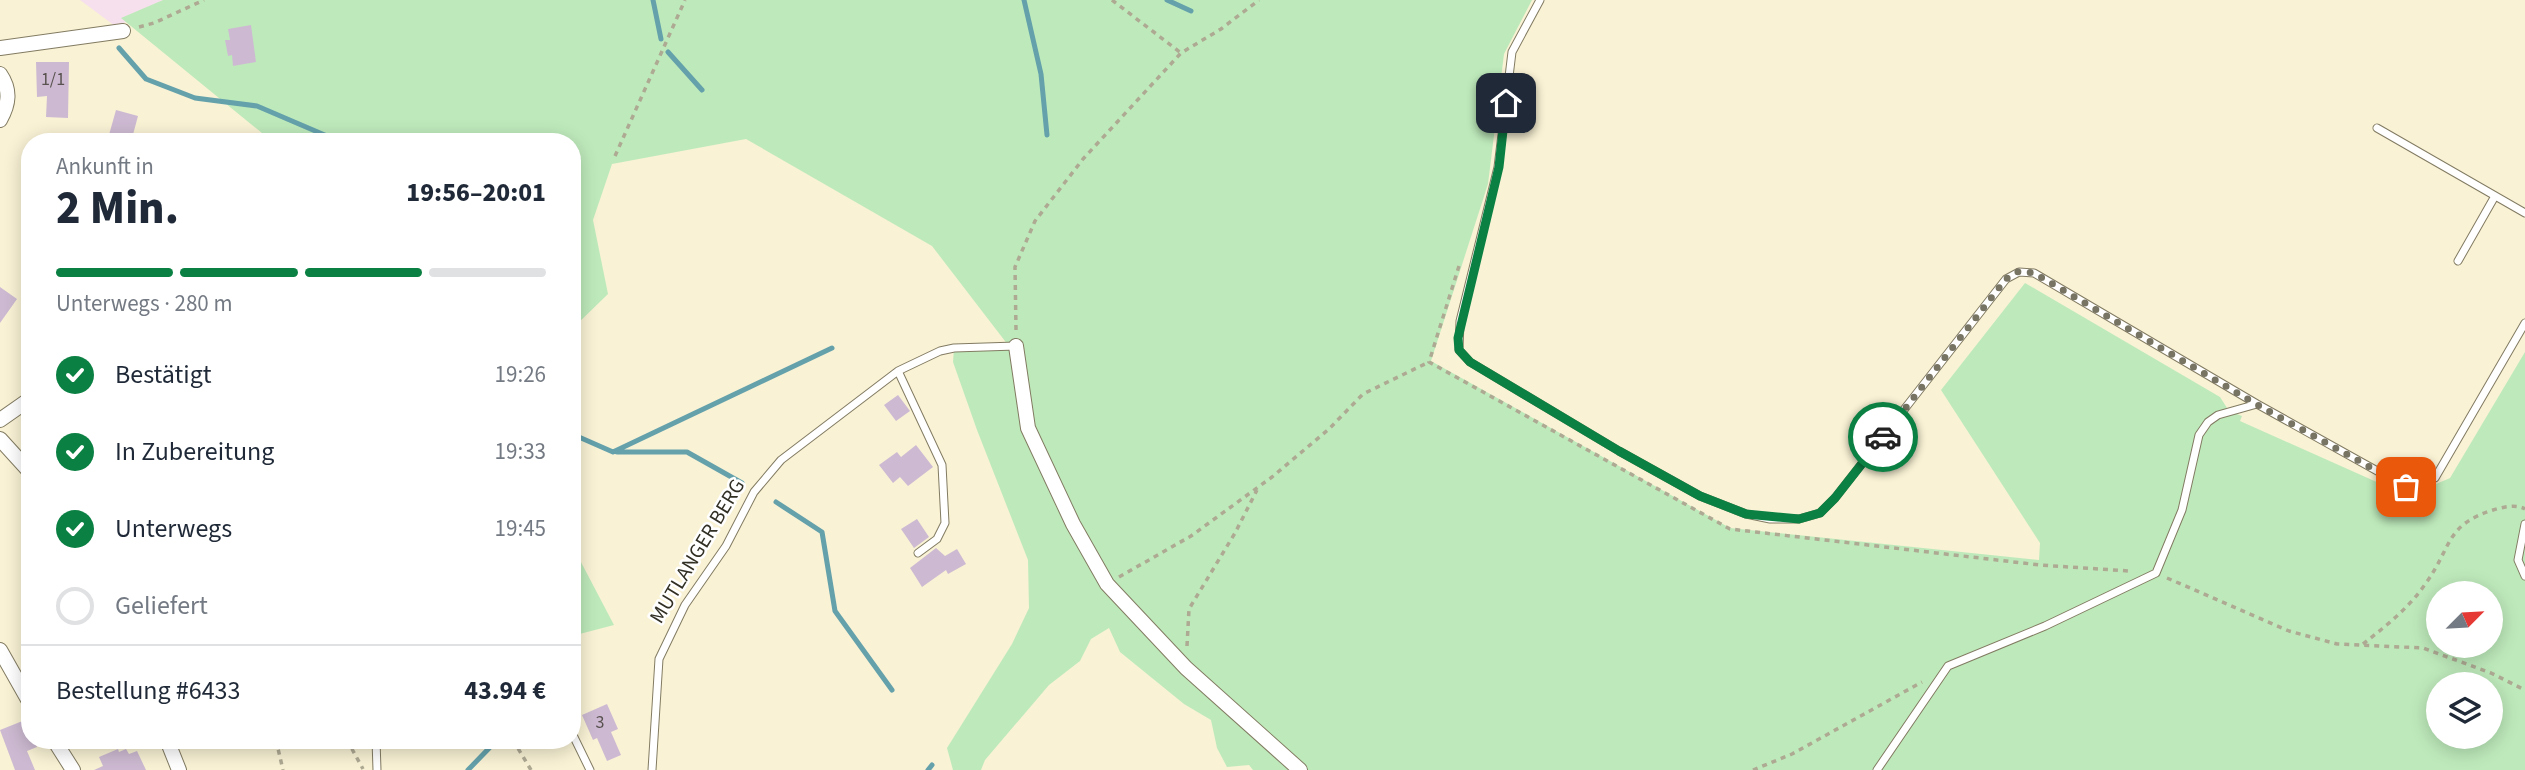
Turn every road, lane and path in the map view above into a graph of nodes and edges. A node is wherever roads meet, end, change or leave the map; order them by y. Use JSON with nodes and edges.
{"nodes":[{"id":1,"x":204,"y":0,"type":"edge"},
{"id":2,"x":685,"y":0,"type":"edge"},
{"id":3,"x":1112,"y":0,"type":"edge"},
{"id":4,"x":1259,"y":0,"type":"edge"},
{"id":5,"x":1540,"y":0,"type":"edge"},
{"id":6,"x":123,"y":31,"type":"joint"},
{"id":7,"x":0,"y":48,"type":"edge"},
{"id":8,"x":1181,"y":52,"type":"junction"},
{"id":9,"x":0,"y":74,"type":"edge"},
{"id":10,"x":0,"y":120,"type":"edge"},
{"id":11,"x":2377,"y":128,"type":"dead end"},
{"id":12,"x":615,"y":156,"type":"dead end"},
{"id":13,"x":2496,"y":196,"type":"junction"},
{"id":14,"x":2525,"y":214,"type":"edge"},
{"id":15,"x":1461,"y":260,"type":"dead end"},
{"id":16,"x":2458,"y":261,"type":"dead end"},
{"id":17,"x":2525,"y":323,"type":"edge"},
{"id":18,"x":1016,"y":346,"type":"junction"},
{"id":19,"x":1429,"y":362,"type":"junction"},
{"id":20,"x":898,"y":371,"type":"junction"},
{"id":21,"x":2256,"y":404,"type":"junction"},
{"id":22,"x":21,"y":405,"type":"edge"},
{"id":23,"x":0,"y":420,"type":"edge"},
{"id":24,"x":0,"y":439,"type":"edge"},
{"id":25,"x":21,"y":462,"type":"edge"},
{"id":26,"x":1258,"y":488,"type":"junction"},
{"id":27,"x":2525,"y":509,"type":"edge"},
{"id":28,"x":2525,"y":524,"type":"edge"},
{"id":29,"x":918,"y":553,"type":"dead end"},
{"id":30,"x":2156,"y":573,"type":"junction"},
{"id":31,"x":2525,"y":576,"type":"edge"},
{"id":32,"x":1107,"y":584,"type":"junction"},
{"id":33,"x":2361,"y":645,"type":"junction"},
{"id":34,"x":0,"y":650,"type":"edge"},
{"id":35,"x":1948,"y":666,"type":"junction"},
{"id":36,"x":1186,"y":668,"type":"junction"},
{"id":37,"x":21,"y":687,"type":"edge"},
{"id":38,"x":2525,"y":690,"type":"edge"},
{"id":39,"x":60,"y":749,"type":"edge"},
{"id":40,"x":171,"y":749,"type":"edge"},
{"id":41,"x":278,"y":749,"type":"edge"},
{"id":42,"x":352,"y":749,"type":"edge"},
{"id":43,"x":376,"y":749,"type":"edge"},
{"id":44,"x":518,"y":749,"type":"edge"},
{"id":45,"x":580,"y":749,"type":"edge"},
{"id":46,"x":73,"y":770,"type":"edge"},
{"id":47,"x":179,"y":770,"type":"edge"},
{"id":48,"x":282,"y":770,"type":"edge"},
{"id":49,"x":364,"y":770,"type":"edge"},
{"id":50,"x":377,"y":770,"type":"edge"},
{"id":51,"x":531,"y":770,"type":"edge"},
{"id":52,"x":590,"y":770,"type":"edge"},
{"id":53,"x":652,"y":770,"type":"edge"},
{"id":54,"x":1300,"y":770,"type":"edge"},
{"id":55,"x":1753,"y":770,"type":"edge"},
{"id":56,"x":1877,"y":770,"type":"edge"}],
"edges":[{"from":1,"to":6,"type":"path"},
{"from":2,"to":12,"type":"path"},
{"from":3,"to":8,"type":"path"},
{"from":4,"to":8,"type":"path"},
{"from":5,"to":21,"type":"lane"},
{"from":6,"to":7,"type":"street"},
{"from":8,"to":18,"type":"path"},
{"from":9,"to":10,"type":"street"},
{"from":11,"to":13,"type":"lane"},
{"from":13,"to":14,"type":"lane"},
{"from":13,"to":16,"type":"lane"},
{"from":15,"to":19,"type":"path"},
{"from":17,"to":21,"type":"lane"},
{"from":18,"to":20,"type":"lane","name":"MUTLANGER BERG"},
{"from":18,"to":32,"type":"street"},
{"from":19,"to":26,"type":"path"},
{"from":19,"to":30,"type":"path"},
{"from":20,"to":29,"type":"lane"},
{"from":20,"to":53,"type":"lane","name":"MUTLANGER BERG"},
{"from":21,"to":30,"type":"lane"},
{"from":22,"to":23,"type":"street"},
{"from":24,"to":25,"type":"street"},
{"from":26,"to":32,"type":"path"},
{"from":26,"to":36,"type":"path"},
{"from":27,"to":33,"type":"path"},
{"from":28,"to":31,"type":"lane"},
{"from":30,"to":33,"type":"path"},
{"from":30,"to":35,"type":"lane"},
{"from":32,"to":36,"type":"street"},
{"from":33,"to":38,"type":"path"},
{"from":34,"to":37,"type":"street"},
{"from":35,"to":55,"type":"path"},
{"from":35,"to":56,"type":"lane"},
{"from":36,"to":54,"type":"street"},
{"from":39,"to":46,"type":"street"},
{"from":40,"to":47,"type":"street"},
{"from":41,"to":48,"type":"path"},
{"from":42,"to":49,"type":"path"},
{"from":43,"to":50,"type":"lane"},
{"from":44,"to":51,"type":"path"},
{"from":45,"to":52,"type":"lane"}]}
